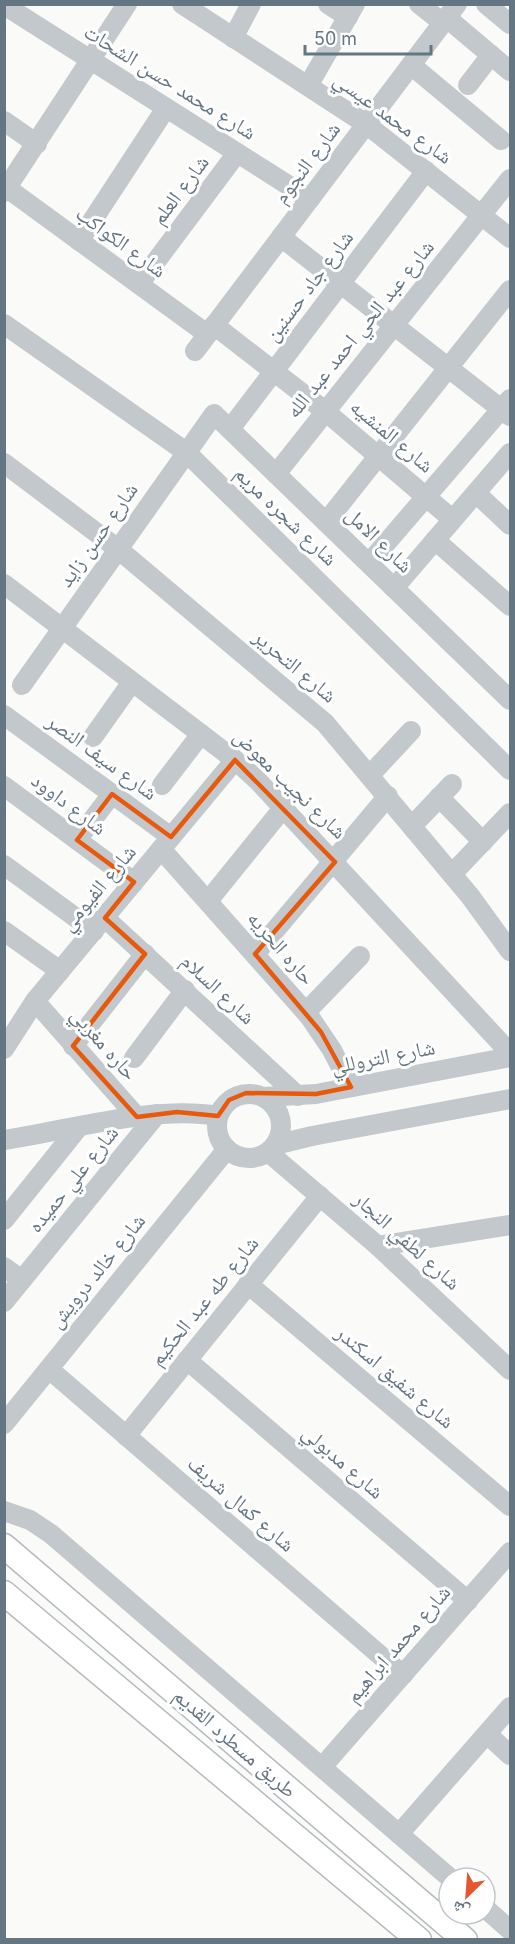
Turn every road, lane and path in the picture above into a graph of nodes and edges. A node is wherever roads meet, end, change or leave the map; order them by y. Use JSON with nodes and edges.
{"nodes":[{"id":1,"x":127,"y":4,"type":"edge"},
{"id":2,"x":182,"y":4,"type":"edge"},
{"id":3,"x":251,"y":4,"type":"edge"},
{"id":4,"x":328,"y":4,"type":"edge"},
{"id":5,"x":419,"y":4,"type":"edge"},
{"id":6,"x":486,"y":4,"type":"edge"},
{"id":7,"x":4,"y":5,"type":"edge"},
{"id":8,"x":352,"y":11,"type":"edge"},
{"id":9,"x":449,"y":15,"type":"edge"},
{"id":10,"x":510,"y":24,"type":"edge"},
{"id":11,"x":233,"y":38,"type":"junction"},
{"id":12,"x":491,"y":55,"type":"junction"},
{"id":13,"x":92,"y":61,"type":"junction"},
{"id":14,"x":411,"y":65,"type":"junction"},
{"id":15,"x":510,"y":71,"type":"edge"},
{"id":16,"x":468,"y":85,"type":"dead end"},
{"id":17,"x":308,"y":86,"type":"junction"},
{"id":18,"x":166,"y":108,"type":"junction"},
{"id":19,"x":4,"y":121,"type":"edge"},
{"id":20,"x":366,"y":124,"type":"junction"},
{"id":21,"x":501,"y":140,"type":"dead end"},
{"id":22,"x":36,"y":144,"type":"junction"},
{"id":23,"x":237,"y":153,"type":"junction"},
{"id":24,"x":426,"y":171,"type":"junction"},
{"id":25,"x":510,"y":179,"type":"edge"},
{"id":26,"x":6,"y":190,"type":"edge"},
{"id":27,"x":310,"y":199,"type":"junction"},
{"id":28,"x":482,"y":215,"type":"junction"},
{"id":29,"x":281,"y":237,"type":"junction"},
{"id":30,"x":510,"y":238,"type":"edge"},
{"id":31,"x":79,"y":241,"type":"junction"},
{"id":32,"x":139,"y":284,"type":"junction"},
{"id":33,"x":341,"y":284,"type":"junction"},
{"id":34,"x":510,"y":290,"type":"edge"},
{"id":35,"x":4,"y":324,"type":"edge"},
{"id":36,"x":394,"y":325,"type":"junction"},
{"id":37,"x":211,"y":329,"type":"junction"},
{"id":38,"x":195,"y":351,"type":"dead end"},
{"id":39,"x":449,"y":368,"type":"junction"},
{"id":40,"x":274,"y":370,"type":"junction"},
{"id":41,"x":508,"y":408,"type":"edge"},
{"id":42,"x":325,"y":411,"type":"junction"},
{"id":43,"x":214,"y":414,"type":"joint"},
{"id":44,"x":230,"y":429,"type":"junction"},
{"id":45,"x":186,"y":452,"type":"junction"},
{"id":46,"x":510,"y":453,"type":"edge"},
{"id":47,"x":379,"y":455,"type":"junction"},
{"id":48,"x":4,"y":463,"type":"edge"},
{"id":49,"x":276,"y":474,"type":"junction"},
{"id":50,"x":476,"y":493,"type":"junction"},
{"id":51,"x":426,"y":497,"type":"junction"},
{"id":52,"x":452,"y":519,"type":"junction"},
{"id":53,"x":326,"y":522,"type":"junction"},
{"id":54,"x":510,"y":525,"type":"edge"},
{"id":55,"x":435,"y":540,"type":"junction"},
{"id":56,"x":118,"y":549,"type":"junction"},
{"id":57,"x":369,"y":563,"type":"junction"},
{"id":58,"x":4,"y":584,"type":"edge"},
{"id":59,"x":394,"y":588,"type":"junction"},
{"id":60,"x":510,"y":606,"type":"edge"},
{"id":61,"x":62,"y":628,"type":"junction"},
{"id":62,"x":132,"y":682,"type":"junction"},
{"id":63,"x":22,"y":685,"type":"dead end"},
{"id":64,"x":510,"y":700,"type":"edge"},
{"id":65,"x":4,"y":715,"type":"edge"},
{"id":66,"x":411,"y":731,"type":"dead end"},
{"id":67,"x":201,"y":734,"type":"junction"},
{"id":68,"x":93,"y":737,"type":"dead end"},
{"id":69,"x":235,"y":760,"type":"junction"},
{"id":70,"x":510,"y":770,"type":"edge"},
{"id":71,"x":370,"y":775,"type":"junction"},
{"id":72,"x":162,"y":785,"type":"dead end"},
{"id":73,"x":4,"y":786,"type":"edge"},
{"id":74,"x":112,"y":794,"type":"junction"},
{"id":75,"x":388,"y":796,"type":"junction"},
{"id":76,"x":284,"y":807,"type":"junction"},
{"id":77,"x":510,"y":813,"type":"edge"},
{"id":78,"x":412,"y":826,"type":"junction"},
{"id":79,"x":77,"y":840,"type":"junction"},
{"id":80,"x":483,"y":842,"type":"junction"},
{"id":81,"x":166,"y":843,"type":"junction"},
{"id":82,"x":335,"y":862,"type":"junction"},
{"id":83,"x":4,"y":865,"type":"edge"},
{"id":84,"x":452,"y":874,"type":"junction"},
{"id":85,"x":134,"y":882,"type":"junction"},
{"id":86,"x":208,"y":901,"type":"junction"},
{"id":87,"x":99,"y":924,"type":"junction"},
{"id":88,"x":4,"y":931,"type":"edge"},
{"id":89,"x":510,"y":951,"type":"edge"},
{"id":90,"x":145,"y":954,"type":"junction"},
{"id":91,"x":255,"y":954,"type":"junction"},
{"id":92,"x":360,"y":956,"type":"dead end"},
{"id":93,"x":60,"y":971,"type":"junction"},
{"id":94,"x":185,"y":990,"type":"junction"},
{"id":95,"x":35,"y":1001,"type":"junction"},
{"id":96,"x":306,"y":1012,"type":"junction"},
{"id":97,"x":11,"y":1022,"type":"edge"},
{"id":98,"x":73,"y":1046,"type":"junction"},
{"id":99,"x":4,"y":1049,"type":"edge"},
{"id":100,"x":510,"y":1055,"type":"edge"},
{"id":101,"x":134,"y":1058,"type":"dead end"},
{"id":102,"x":351,"y":1087,"type":"junction"},
{"id":103,"x":298,"y":1096,"type":"junction"},
{"id":104,"x":264,"y":1097,"type":"junction"},
{"id":105,"x":510,"y":1099,"type":"edge"},
{"id":106,"x":157,"y":1114,"type":"junction"},
{"id":107,"x":218,"y":1116,"type":"junction"},
{"id":108,"x":137,"y":1118,"type":"junction"},
{"id":109,"x":78,"y":1128,"type":"junction"},
{"id":110,"x":4,"y":1140,"type":"edge"},
{"id":111,"x":227,"y":1149,"type":"junction"},
{"id":112,"x":271,"y":1149,"type":"junction"},
{"id":113,"x":320,"y":1196,"type":"junction"},
{"id":114,"x":4,"y":1220,"type":"edge"},
{"id":115,"x":510,"y":1225,"type":"edge"},
{"id":116,"x":378,"y":1246,"type":"junction"},
{"id":117,"x":4,"y":1267,"type":"edge"},
{"id":118,"x":22,"y":1280,"type":"junction"},
{"id":119,"x":248,"y":1284,"type":"junction"},
{"id":120,"x":4,"y":1302,"type":"edge"},
{"id":121,"x":187,"y":1360,"type":"junction"},
{"id":122,"x":49,"y":1369,"type":"junction"},
{"id":123,"x":510,"y":1370,"type":"edge"},
{"id":124,"x":8,"y":1412,"type":"edge"},
{"id":125,"x":126,"y":1436,"type":"junction"},
{"id":126,"x":510,"y":1506,"type":"edge"},
{"id":127,"x":4,"y":1511,"type":"edge"},
{"id":128,"x":4,"y":1546,"type":"edge"},
{"id":129,"x":510,"y":1552,"type":"edge"},
{"id":130,"x":4,"y":1593,"type":"edge"},
{"id":131,"x":468,"y":1601,"type":"junction"},
{"id":132,"x":403,"y":1675,"type":"junction"},
{"id":133,"x":510,"y":1707,"type":"edge"},
{"id":134,"x":487,"y":1734,"type":"junction"},
{"id":135,"x":510,"y":1755,"type":"edge"},
{"id":136,"x":322,"y":1767,"type":"junction"},
{"id":137,"x":399,"y":1834,"type":"junction"},
{"id":138,"x":437,"y":1867,"type":"edge"},
{"id":139,"x":497,"y":1919,"type":"edge"},
{"id":140,"x":510,"y":1930,"type":"edge"},
{"id":141,"x":419,"y":1940,"type":"edge"},
{"id":142,"x":465,"y":1940,"type":"edge"}],
"edges":[{"from":1,"to":13,"type":"street"},
{"from":2,"to":11,"type":"street","name":"شارع محمد عيسي"},
{"from":3,"to":11,"type":"street"},
{"from":4,"to":8,"type":"street"},
{"from":5,"to":9,"type":"street"},
{"from":6,"to":10,"type":"street"},
{"from":7,"to":13,"type":"street","name":"شارع محمد حسن الشحات"},
{"from":8,"to":17,"type":"street"},
{"from":9,"to":12,"type":"street"},
{"from":9,"to":14,"type":"street","name":"شارع النجوم"},
{"from":11,"to":17,"type":"street","name":"شارع محمد عيسي"},
{"from":12,"to":15,"type":"street"},
{"from":12,"to":16,"type":"street"},
{"from":13,"to":18,"type":"street","name":"شارع محمد حسن الشحات"},
{"from":13,"to":22,"type":"street"},
{"from":14,"to":20,"type":"street","name":"شارع النجوم"},
{"from":14,"to":21,"type":"street"},
{"from":17,"to":20,"type":"street","name":"شارع محمد عيسي"},
{"from":18,"to":23,"type":"street","name":"شارع محمد حسن الشحات"},
{"from":18,"to":31,"type":"street"},
{"from":19,"to":22,"type":"street"},
{"from":20,"to":24,"type":"street","name":"شارع محمد عيسي"},
{"from":20,"to":27,"type":"street","name":"شارع النجوم"},
{"from":22,"to":26,"type":"street"},
{"from":23,"to":27,"type":"street","name":"شارع محمد حسن الشحات"},
{"from":23,"to":32,"type":"street","name":"شارع العلم"},
{"from":24,"to":28,"type":"street","name":"شارع محمد عيسي"},
{"from":24,"to":33,"type":"street","name":"شارع جاد حسنين"},
{"from":25,"to":28,"type":"street","name":"شارع عبد الحي احمد عبد الله"},
{"from":26,"to":31,"type":"street","name":"شارع الكواكب"},
{"from":27,"to":29,"type":"street","name":"شارع النجوم"},
{"from":28,"to":30,"type":"street","name":"شارع محمد عيسي"},
{"from":28,"to":36,"type":"street","name":"شارع عبد الحي احمد عبد الله"},
{"from":29,"to":33,"type":"street"},
{"from":29,"to":37,"type":"street","name":"شارع النجوم"},
{"from":31,"to":32,"type":"street","name":"شارع الكواكب"},
{"from":32,"to":37,"type":"street","name":"شارع الكواكب"},
{"from":33,"to":36,"type":"street"},
{"from":33,"to":40,"type":"street","name":"شارع جاد حسنين"},
{"from":34,"to":39,"type":"street"},
{"from":35,"to":45,"type":"street","name":"شارع شجره مريم"},
{"from":36,"to":39,"type":"street"},
{"from":36,"to":42,"type":"street","name":"شارع عبد الحي احمد عبد الله"},
{"from":37,"to":38,"type":"street","name":"شارع النجوم"},
{"from":37,"to":40,"type":"street","name":"شارع المنشيه"},
{"from":39,"to":41,"type":"street"},
{"from":39,"to":47,"type":"street"},
{"from":40,"to":42,"type":"street","name":"شارع المنشيه"},
{"from":40,"to":44,"type":"street","name":"شارع جاد حسنين"},
{"from":41,"to":51,"type":"street"},
{"from":42,"to":47,"type":"street","name":"شارع المنشيه"},
{"from":42,"to":49,"type":"street","name":"شارع عبد الحي احمد عبد الله"},
{"from":43,"to":44,"type":"street","name":"شارع الامل"},
{"from":43,"to":45,"type":"street","name":"شارع حسن زايد"},
{"from":44,"to":49,"type":"street","name":"شارع الامل"},
{"from":45,"to":56,"type":"street","name":"شارع حسن زايد"},
{"from":45,"to":70,"type":"street","name":"شارع شجره مريم"},
{"from":46,"to":50,"type":"street"},
{"from":47,"to":51,"type":"street","name":"شارع المنشيه"},
{"from":47,"to":53,"type":"street"},
{"from":48,"to":56,"type":"street","name":"شارع التحرير"},
{"from":49,"to":53,"type":"street","name":"شارع الامل"},
{"from":50,"to":52,"type":"street"},
{"from":50,"to":54,"type":"street"},
{"from":51,"to":52,"type":"street","name":"شارع المنشيه"},
{"from":51,"to":57,"type":"street"},
{"from":52,"to":55,"type":"street"},
{"from":53,"to":57,"type":"street","name":"شارع الامل"},
{"from":55,"to":59,"type":"street"},
{"from":55,"to":60,"type":"street"},
{"from":56,"to":61,"type":"street","name":"شارع حسن زايد"},
{"from":56,"to":71,"type":"street","name":"شارع التحرير"},
{"from":57,"to":59,"type":"street","name":"شارع الامل"},
{"from":58,"to":61,"type":"street","name":"شارع نجيب معوض"},
{"from":59,"to":64,"type":"street","name":"شارع الامل"},
{"from":61,"to":62,"type":"street","name":"شارع نجيب معوض"},
{"from":61,"to":63,"type":"street","name":"شارع حسن زايد"},
{"from":62,"to":67,"type":"street","name":"شارع نجيب معوض"},
{"from":62,"to":68,"type":"street"},
{"from":65,"to":74,"type":"street","name":"شارع سيف النصر"},
{"from":66,"to":71,"type":"street"},
{"from":67,"to":69,"type":"street","name":"شارع نجيب معوض"},
{"from":67,"to":72,"type":"street"},
{"from":69,"to":76,"type":"street","name":"شارع نجيب معوض"},
{"from":69,"to":81,"type":"street","name":"شارع الفيومي"},
{"from":71,"to":75,"type":"street","name":"شارع التحرير"},
{"from":73,"to":79,"type":"street","name":"شارع داوود"},
{"from":74,"to":79,"type":"street"},
{"from":74,"to":81,"type":"street","name":"شارع سيف النصر"},
{"from":75,"to":78,"type":"street","name":"شارع التحرير"},
{"from":75,"to":82,"type":"street"},
{"from":76,"to":82,"type":"street","name":"شارع نجيب معوض"},
{"from":76,"to":86,"type":"street"},
{"from":77,"to":80,"type":"street"},
{"from":78,"to":80,"type":"street"},
{"from":78,"to":84,"type":"street","name":"شارع التحرير"},
{"from":79,"to":85,"type":"street","name":"شارع داوود"},
{"from":80,"to":84,"type":"street"},
{"from":81,"to":85,"type":"street","name":"شارع الفيومي"},
{"from":81,"to":86,"type":"street","name":"حاره الحريه"},
{"from":82,"to":91,"type":"street"},
{"from":82,"to":100,"type":"street","name":"شارع نجيب معوض"},
{"from":83,"to":87,"type":"street","name":"شارع السلام"},
{"from":84,"to":89,"type":"street","name":"شارع التحرير"},
{"from":85,"to":87,"type":"street","name":"شارع الفيومي"},
{"from":86,"to":91,"type":"street","name":"حاره الحريه"},
{"from":87,"to":90,"type":"street","name":"شارع السلام"},
{"from":87,"to":93,"type":"street","name":"شارع الفيومي"},
{"from":88,"to":93,"type":"street"},
{"from":90,"to":94,"type":"street","name":"شارع السلام"},
{"from":90,"to":98,"type":"street"},
{"from":91,"to":96,"type":"street","name":"حاره الحريه"},
{"from":92,"to":96,"type":"street"},
{"from":93,"to":95,"type":"street","name":"شارع الفيومي"},
{"from":94,"to":101,"type":"street"},
{"from":94,"to":103,"type":"street","name":"شارع السلام"},
{"from":95,"to":97,"type":"street","name":"شارع الفيومي"},
{"from":95,"to":98,"type":"street","name":"حاره مغربي"},
{"from":96,"to":102,"type":"street","name":"حاره الحريه"},
{"from":97,"to":99,"type":"street","name":"شارع الفيومي"},
{"from":98,"to":108,"type":"street","name":"حاره مغربي"},
{"from":100,"to":102,"type":"street","name":"شارع التروللي"},
{"from":102,"to":103,"type":"street","name":"شارع التروللي"},
{"from":103,"to":104,"type":"street","name":"شارع التروللي"},
{"from":104,"to":107,"type":"street"},
{"from":104,"to":112,"type":"street"},
{"from":105,"to":112,"type":"street"},
{"from":106,"to":107,"type":"street"},
{"from":106,"to":108,"type":"street"},
{"from":106,"to":118,"type":"street","name":"شارع علي حميده"},
{"from":107,"to":111,"type":"street"},
{"from":108,"to":109,"type":"street"},
{"from":109,"to":110,"type":"street"},
{"from":109,"to":114,"type":"street"},
{"from":111,"to":112,"type":"street"},
{"from":111,"to":122,"type":"street","name":"شارع خالد درويش"},
{"from":112,"to":113,"type":"street","name":"شارع لطفي النجار"},
{"from":113,"to":116,"type":"street","name":"شارع لطفي النجار"},
{"from":113,"to":119,"type":"street","name":"شارع طه عبد الحكيم"},
{"from":115,"to":116,"type":"street"},
{"from":116,"to":123,"type":"street","name":"شارع لطفي النجار"},
{"from":117,"to":118,"type":"street"},
{"from":118,"to":120,"type":"street","name":"شارع علي حميده"},
{"from":119,"to":121,"type":"street","name":"شارع طه عبد الحكيم"},
{"from":119,"to":126,"type":"street","name":"شارع شفيق اسكندر"},
{"from":121,"to":125,"type":"street","name":"شارع طه عبد الحكيم"},
{"from":121,"to":131,"type":"street","name":"شارع مدبولي"},
{"from":122,"to":124,"type":"street","name":"شارع خالد درويش"},
{"from":122,"to":125,"type":"street","name":"شارع كمال شريف"},
{"from":125,"to":132,"type":"street","name":"شارع كمال شريف"},
{"from":127,"to":136,"type":"street"},
{"from":128,"to":142,"type":"main road","name":"طريق مسطرد القديم"},
{"from":129,"to":131,"type":"street","name":"شارع محمد ابراهيم"},
{"from":130,"to":141,"type":"main road","name":"طريق مسطرد القديم"},
{"from":131,"to":132,"type":"street","name":"شارع محمد ابراهيم"},
{"from":132,"to":136,"type":"street","name":"شارع محمد ابراهيم"},
{"from":133,"to":134,"type":"street"},
{"from":134,"to":135,"type":"street"},
{"from":134,"to":137,"type":"street"},
{"from":136,"to":137,"type":"street"},
{"from":137,"to":138,"type":"street"},
{"from":139,"to":140,"type":"street"}]}
